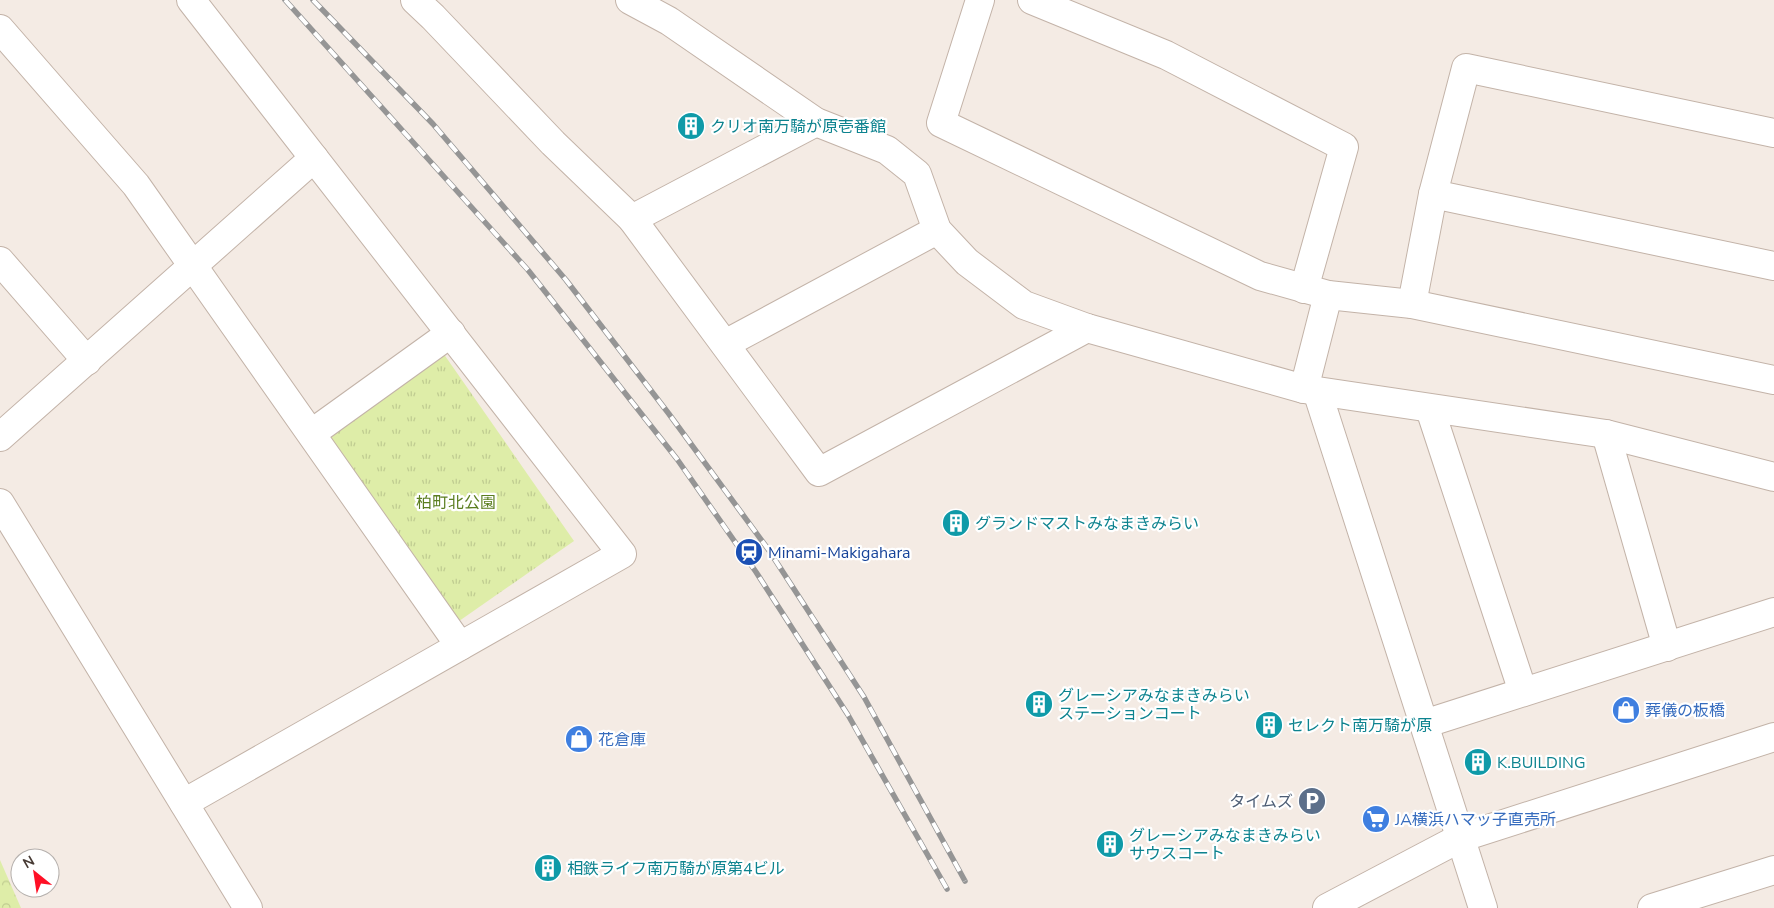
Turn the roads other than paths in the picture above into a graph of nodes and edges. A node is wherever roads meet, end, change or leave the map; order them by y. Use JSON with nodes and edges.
{"nodes":[{"id":1,"x":191,"y":0,"type":"edge"},
{"id":2,"x":415,"y":0,"type":"edge"},
{"id":3,"x":630,"y":0,"type":"edge"},
{"id":4,"x":980,"y":0,"type":"edge"},
{"id":5,"x":1032,"y":0,"type":"edge"},
{"id":6,"x":0,"y":29,"type":"edge"},
{"id":7,"x":816,"y":122,"type":"junction"},
{"id":8,"x":1774,"y":133,"type":"edge"},
{"id":9,"x":314,"y":158,"type":"junction"},
{"id":10,"x":1433,"y":194,"type":"junction"},
{"id":11,"x":632,"y":219,"type":"junction"},
{"id":12,"x":936,"y":230,"type":"junction"},
{"id":13,"x":0,"y":261,"type":"edge"},
{"id":14,"x":1774,"y":266,"type":"edge"},
{"id":15,"x":192,"y":267,"type":"junction"},
{"id":16,"x":1316,"y":292,"type":"junction"},
{"id":17,"x":1412,"y":304,"type":"junction"},
{"id":18,"x":1087,"y":328,"type":"junction"},
{"id":19,"x":451,"y":333,"type":"junction"},
{"id":20,"x":725,"y":344,"type":"junction"},
{"id":21,"x":87,"y":361,"type":"junction"},
{"id":22,"x":1774,"y":380,"type":"edge"},
{"id":23,"x":1310,"y":390,"type":"junction"},
{"id":24,"x":1430,"y":409,"type":"junction"},
{"id":25,"x":312,"y":433,"type":"junction"},
{"id":26,"x":1606,"y":434,"type":"junction"},
{"id":27,"x":0,"y":437,"type":"edge"},
{"id":28,"x":1774,"y":477,"type":"edge"},
{"id":29,"x":0,"y":504,"type":"edge"},
{"id":30,"x":1774,"y":612,"type":"edge"},
{"id":31,"x":460,"y":646,"type":"junction"},
{"id":32,"x":1667,"y":646,"type":"junction"},
{"id":33,"x":1524,"y":692,"type":"junction"},
{"id":34,"x":1424,"y":724,"type":"junction"},
{"id":35,"x":1774,"y":737,"type":"edge"},
{"id":36,"x":184,"y":803,"type":"junction"},
{"id":37,"x":1460,"y":838,"type":"junction"},
{"id":38,"x":1774,"y":870,"type":"edge"},
{"id":39,"x":248,"y":908,"type":"edge"},
{"id":40,"x":1327,"y":908,"type":"edge"},
{"id":41,"x":1483,"y":908,"type":"edge"},
{"id":42,"x":1653,"y":908,"type":"edge"}],
"edges":[{"from":1,"to":9,"type":"street"},
{"from":2,"to":11,"type":"street"},
{"from":3,"to":7,"type":"street"},
{"from":4,"to":16,"type":"street"},
{"from":5,"to":16,"type":"street"},
{"from":6,"to":15,"type":"street"},
{"from":7,"to":11,"type":"street"},
{"from":7,"to":12,"type":"street"},
{"from":8,"to":10,"type":"street"},
{"from":9,"to":15,"type":"street"},
{"from":9,"to":19,"type":"street"},
{"from":10,"to":14,"type":"street"},
{"from":10,"to":17,"type":"street"},
{"from":11,"to":20,"type":"street"},
{"from":12,"to":18,"type":"street"},
{"from":12,"to":20,"type":"street"},
{"from":13,"to":21,"type":"street"},
{"from":15,"to":21,"type":"street"},
{"from":15,"to":25,"type":"street"},
{"from":16,"to":17,"type":"street"},
{"from":16,"to":23,"type":"street"},
{"from":17,"to":22,"type":"street"},
{"from":18,"to":20,"type":"street"},
{"from":18,"to":23,"type":"street"},
{"from":19,"to":25,"type":"street"},
{"from":19,"to":31,"type":"street"},
{"from":21,"to":27,"type":"street"},
{"from":23,"to":24,"type":"street"},
{"from":23,"to":34,"type":"street"},
{"from":24,"to":26,"type":"street"},
{"from":24,"to":33,"type":"street"},
{"from":25,"to":31,"type":"street"},
{"from":26,"to":28,"type":"street"},
{"from":26,"to":32,"type":"street"},
{"from":29,"to":36,"type":"street"},
{"from":30,"to":32,"type":"street"},
{"from":31,"to":36,"type":"street"},
{"from":32,"to":33,"type":"street"},
{"from":33,"to":34,"type":"street"},
{"from":34,"to":37,"type":"street"},
{"from":35,"to":37,"type":"street"},
{"from":36,"to":39,"type":"street"},
{"from":37,"to":40,"type":"street"},
{"from":37,"to":41,"type":"street"},
{"from":38,"to":42,"type":"street"}]}
